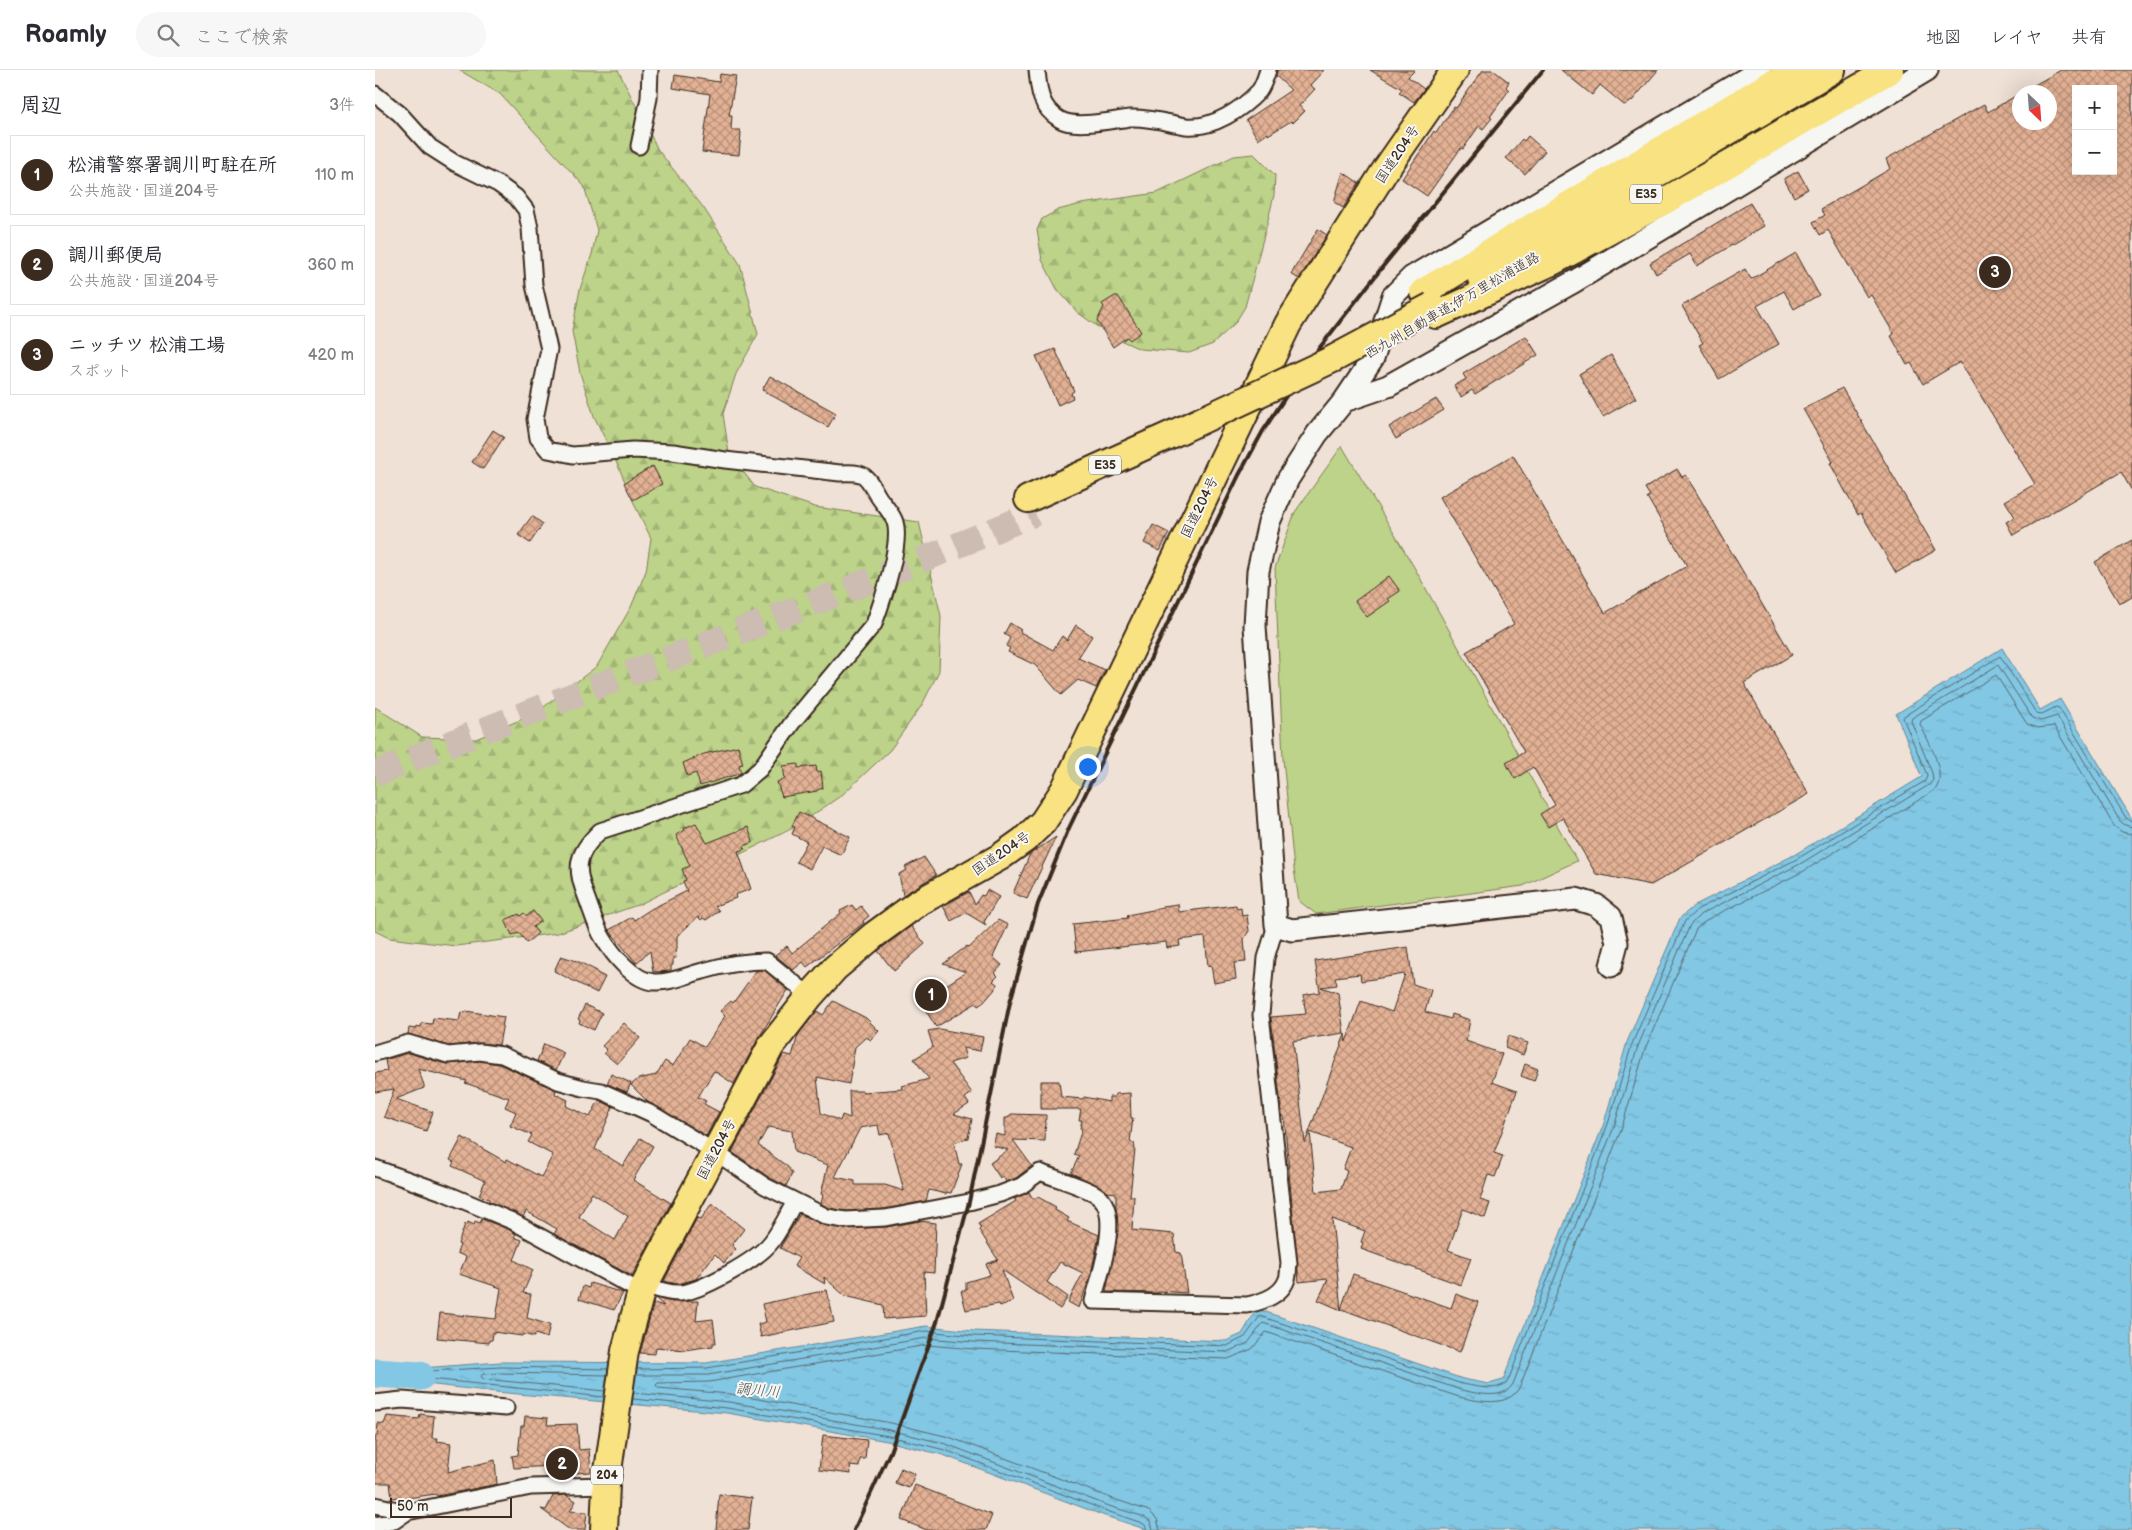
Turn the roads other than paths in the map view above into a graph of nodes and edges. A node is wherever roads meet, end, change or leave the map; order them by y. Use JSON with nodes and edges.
{"nodes":[{"id":1,"x":650,"y":70,"type":"edge"},
{"id":2,"x":1037,"y":70,"type":"edge"},
{"id":3,"x":1269,"y":70,"type":"edge"},
{"id":4,"x":1455,"y":70,"type":"edge"},
{"id":5,"x":1760,"y":70,"type":"edge"},
{"id":6,"x":1794,"y":70,"type":"edge"},
{"id":7,"x":1832,"y":70,"type":"edge"},
{"id":8,"x":1854,"y":70,"type":"edge"},
{"id":9,"x":1890,"y":70,"type":"edge"},
{"id":10,"x":1927,"y":70,"type":"edge"},
{"id":11,"x":375,"y":94,"type":"edge"},
{"id":12,"x":639,"y":146,"type":"dead end"},
{"id":13,"x":1430,"y":304,"type":"junction"},
{"id":14,"x":1344,"y":402,"type":"junction"},
{"id":15,"x":1032,"y":506,"type":"tunnel mouth"},
{"id":16,"x":1277,"y":925,"type":"junction"},
{"id":17,"x":1611,"y":966,"type":"dead end"},
{"id":18,"x":810,"y":996,"type":"junction"},
{"id":19,"x":375,"y":1053,"type":"edge"},
{"id":20,"x":715,"y":1152,"type":"junction"},
{"id":21,"x":375,"y":1168,"type":"edge"},
{"id":22,"x":795,"y":1201,"type":"junction"},
{"id":23,"x":643,"y":1288,"type":"junction"},
{"id":24,"x":375,"y":1402,"type":"edge"},
{"id":25,"x":506,"y":1408,"type":"dead end"},
{"id":26,"x":606,"y":1485,"type":"junction"},
{"id":27,"x":375,"y":1505,"type":"edge"},
{"id":28,"x":407,"y":1512,"type":"junction"},
{"id":29,"x":375,"y":1525,"type":"edge"},
{"id":30,"x":605,"y":1528,"type":"edge"}],
"edges":[{"from":1,"to":12,"type":"street"},
{"from":2,"to":3,"type":"street"},
{"from":4,"to":18,"type":"highway","name":"国道204号","number":"204"},
{"from":5,"to":14,"type":"street"},
{"from":6,"to":13,"type":"highway"},
{"from":7,"to":13,"type":"highway","name":"西九州自動車道;伊万里松浦道路","number":"E35"},
{"from":8,"to":13,"type":"highway","name":"西九州自動車道;伊万里松浦道路","number":"E35"},
{"from":9,"to":13,"type":"highway"},
{"from":10,"to":14,"type":"street"},
{"from":11,"to":18,"type":"street"},
{"from":13,"to":15,"type":"highway","number":"E35","bridge":true},
{"from":14,"to":16,"type":"street"},
{"from":16,"to":17,"type":"street"},
{"from":16,"to":22,"type":"street"},
{"from":18,"to":20,"type":"highway","name":"国道204号","number":"204"},
{"from":19,"to":20,"type":"street"},
{"from":20,"to":22,"type":"street"},
{"from":20,"to":23,"type":"highway","name":"国道204号","number":"204"},
{"from":21,"to":23,"type":"street"},
{"from":22,"to":23,"type":"street"},
{"from":23,"to":26,"type":"highway","name":"国道204号","number":"204"},
{"from":24,"to":25,"type":"street"},
{"from":26,"to":28,"type":"street"},
{"from":26,"to":30,"type":"highway","name":"国道204号","number":"204"},
{"from":27,"to":28,"type":"street"},
{"from":28,"to":29,"type":"street"}]}
